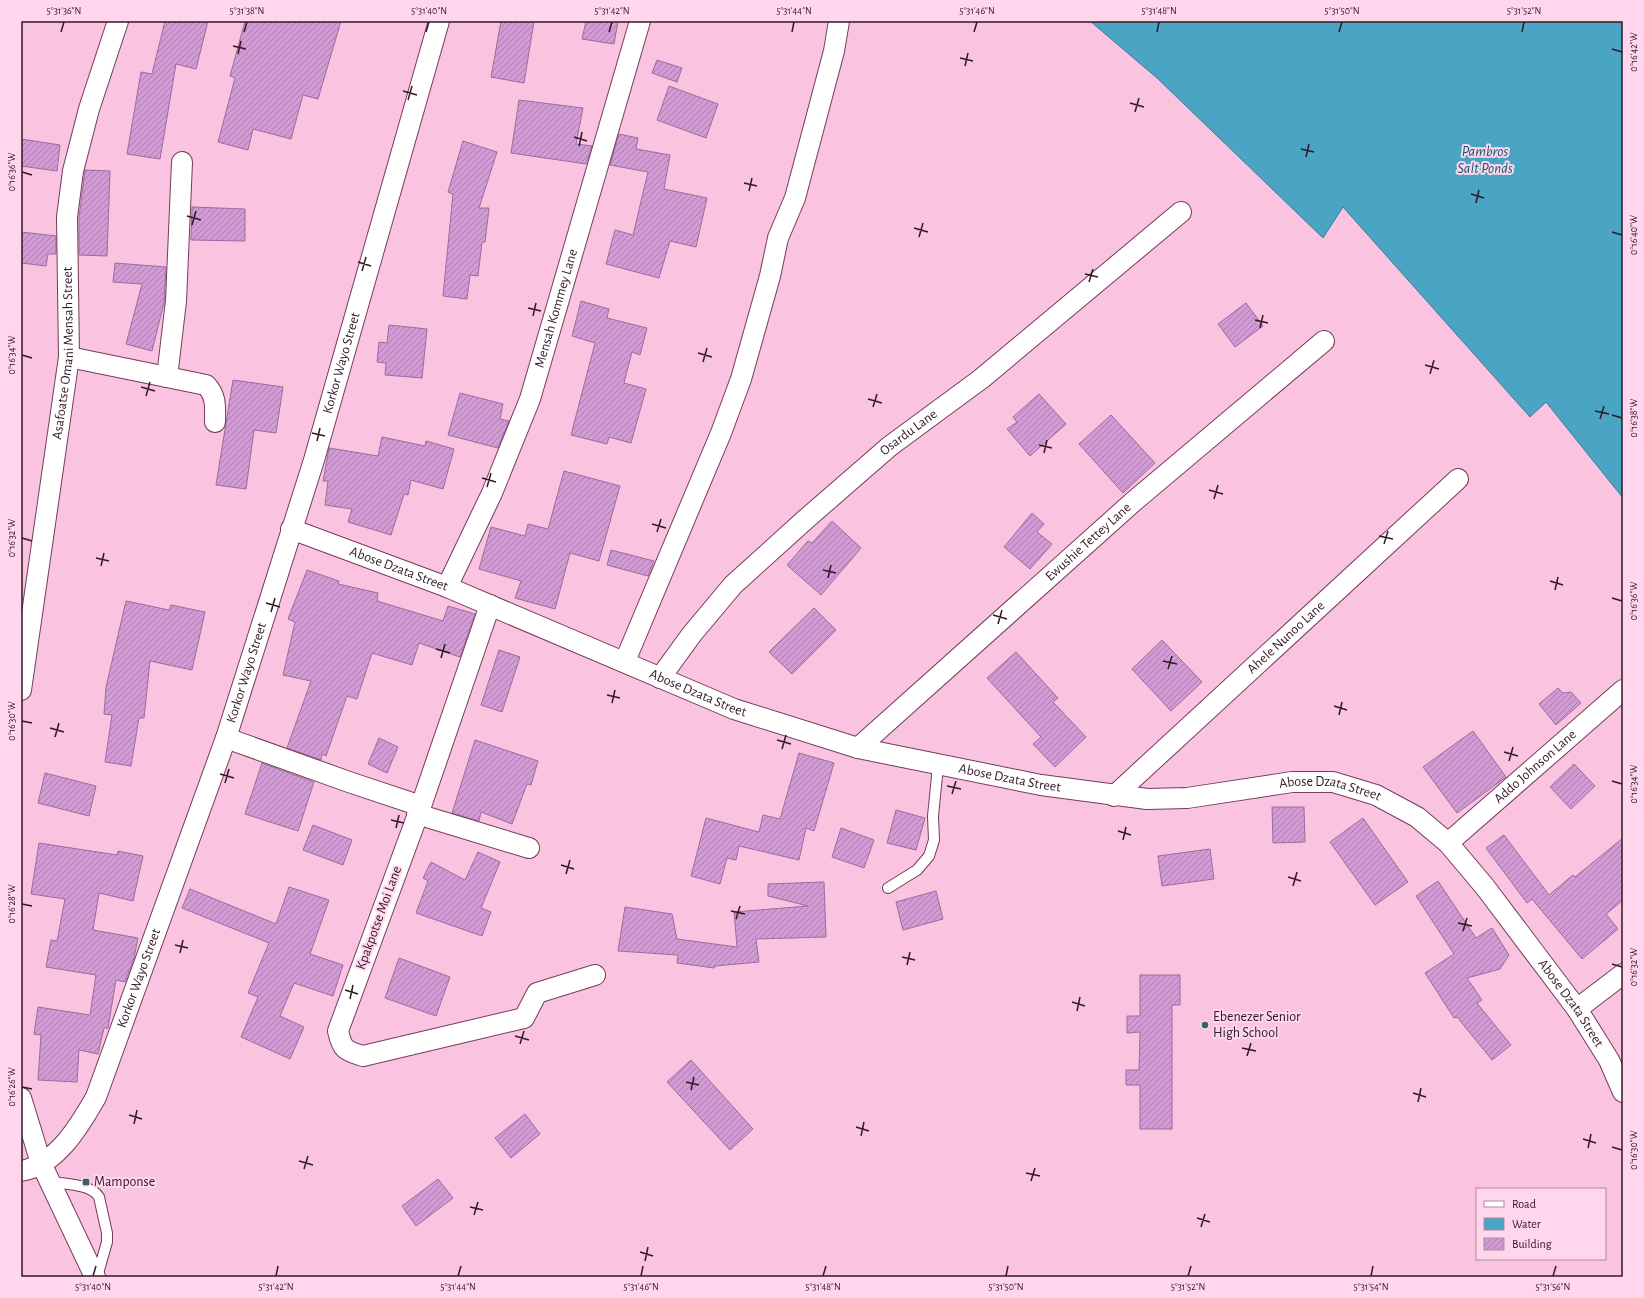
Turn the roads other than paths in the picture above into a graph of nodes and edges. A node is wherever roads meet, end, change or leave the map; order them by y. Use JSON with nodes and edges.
{"nodes":[{"id":1,"x":118,"y":21,"type":"edge"},
{"id":2,"x":440,"y":21,"type":"edge"},
{"id":3,"x":640,"y":21,"type":"edge"},
{"id":4,"x":839,"y":21,"type":"edge"},
{"id":5,"x":182,"y":162,"type":"dead end"},
{"id":6,"x":1181,"y":212,"type":"dead end"},
{"id":7,"x":1324,"y":341,"type":"dead end"},
{"id":8,"x":69,"y":357,"type":"junction"},
{"id":9,"x":166,"y":377,"type":"junction"},
{"id":10,"x":215,"y":422,"type":"dead end"},
{"id":11,"x":1458,"y":479,"type":"dead end"},
{"id":12,"x":291,"y":529,"type":"junction"},
{"id":13,"x":447,"y":587,"type":"junction"},
{"id":14,"x":490,"y":605,"type":"junction"},
{"id":15,"x":625,"y":661,"type":"junction"},
{"id":16,"x":660,"y":678,"type":"junction"},
{"id":17,"x":21,"y":690,"type":"edge"},
{"id":18,"x":1623,"y":690,"type":"edge"},
{"id":19,"x":226,"y":738,"type":"junction"},
{"id":20,"x":858,"y":748,"type":"junction"},
{"id":21,"x":938,"y":766,"type":"junction"},
{"id":22,"x":1114,"y":796,"type":"junction"},
{"id":23,"x":419,"y":810,"type":"junction"},
{"id":24,"x":1448,"y":843,"type":"junction"},
{"id":25,"x":528,"y":848,"type":"dead end"},
{"id":26,"x":888,"y":888,"type":"dead end"},
{"id":27,"x":1623,"y":974,"type":"edge"},
{"id":28,"x":596,"y":975,"type":"dead end"},
{"id":29,"x":1577,"y":1009,"type":"junction"},
{"id":30,"x":1623,"y":1092,"type":"edge"},
{"id":31,"x":21,"y":1098,"type":"edge"},
{"id":32,"x":40,"y":1163,"type":"junction"},
{"id":33,"x":21,"y":1171,"type":"edge"},
{"id":34,"x":51,"y":1182,"type":"junction"},
{"id":35,"x":96,"y":1277,"type":"edge"}],
"edges":[{"from":1,"to":8,"type":"street","name":"Asafoatse Omani Mensah Street"},
{"from":2,"to":12,"type":"street","name":"Korkor Wayo Street"},
{"from":3,"to":13,"type":"street","name":"Mensah Kommey Lane"},
{"from":4,"to":15,"type":"street"},
{"from":5,"to":9,"type":"street"},
{"from":6,"to":16,"type":"street","name":"Osardu Lane"},
{"from":7,"to":20,"type":"street","name":"Ewushie Tettey Lane"},
{"from":8,"to":9,"type":"street"},
{"from":8,"to":17,"type":"street","name":"Asafoatse Omani Mensah Street"},
{"from":9,"to":10,"type":"street"},
{"from":11,"to":22,"type":"street","name":"Ahele Nunoo Lane"},
{"from":12,"to":13,"type":"street","name":"Abose Dzata Street"},
{"from":12,"to":19,"type":"street","name":"Korkor Wayo Street"},
{"from":13,"to":14,"type":"street","name":"Abose Dzata Street"},
{"from":14,"to":15,"type":"street","name":"Abose Dzata Street"},
{"from":14,"to":23,"type":"street"},
{"from":15,"to":16,"type":"street","name":"Abose Dzata Street"},
{"from":16,"to":20,"type":"street","name":"Abose Dzata Street"},
{"from":18,"to":24,"type":"street","name":"Addo Johnson Lane"},
{"from":19,"to":23,"type":"street"},
{"from":19,"to":32,"type":"street","name":"Korkor Wayo Street"},
{"from":20,"to":21,"type":"street","name":"Abose Dzata Street"},
{"from":21,"to":22,"type":"street","name":"Abose Dzata Street"},
{"from":21,"to":26,"type":"lane"},
{"from":22,"to":24,"type":"street","name":"Abose Dzata Street"},
{"from":23,"to":25,"type":"street"},
{"from":23,"to":28,"type":"street","name":"Kpakpotse Moi Lane"},
{"from":24,"to":29,"type":"street","name":"Abose Dzata Street"},
{"from":27,"to":29,"type":"street"},
{"from":29,"to":30,"type":"street","name":"Abose Dzata Street"},
{"from":31,"to":32,"type":"street"},
{"from":32,"to":33,"type":"street","name":"Korkor Wayo Street"},
{"from":32,"to":34,"type":"street"},
{"from":34,"to":35,"type":"street"},
{"from":34,"to":35,"type":"lane"}]}
